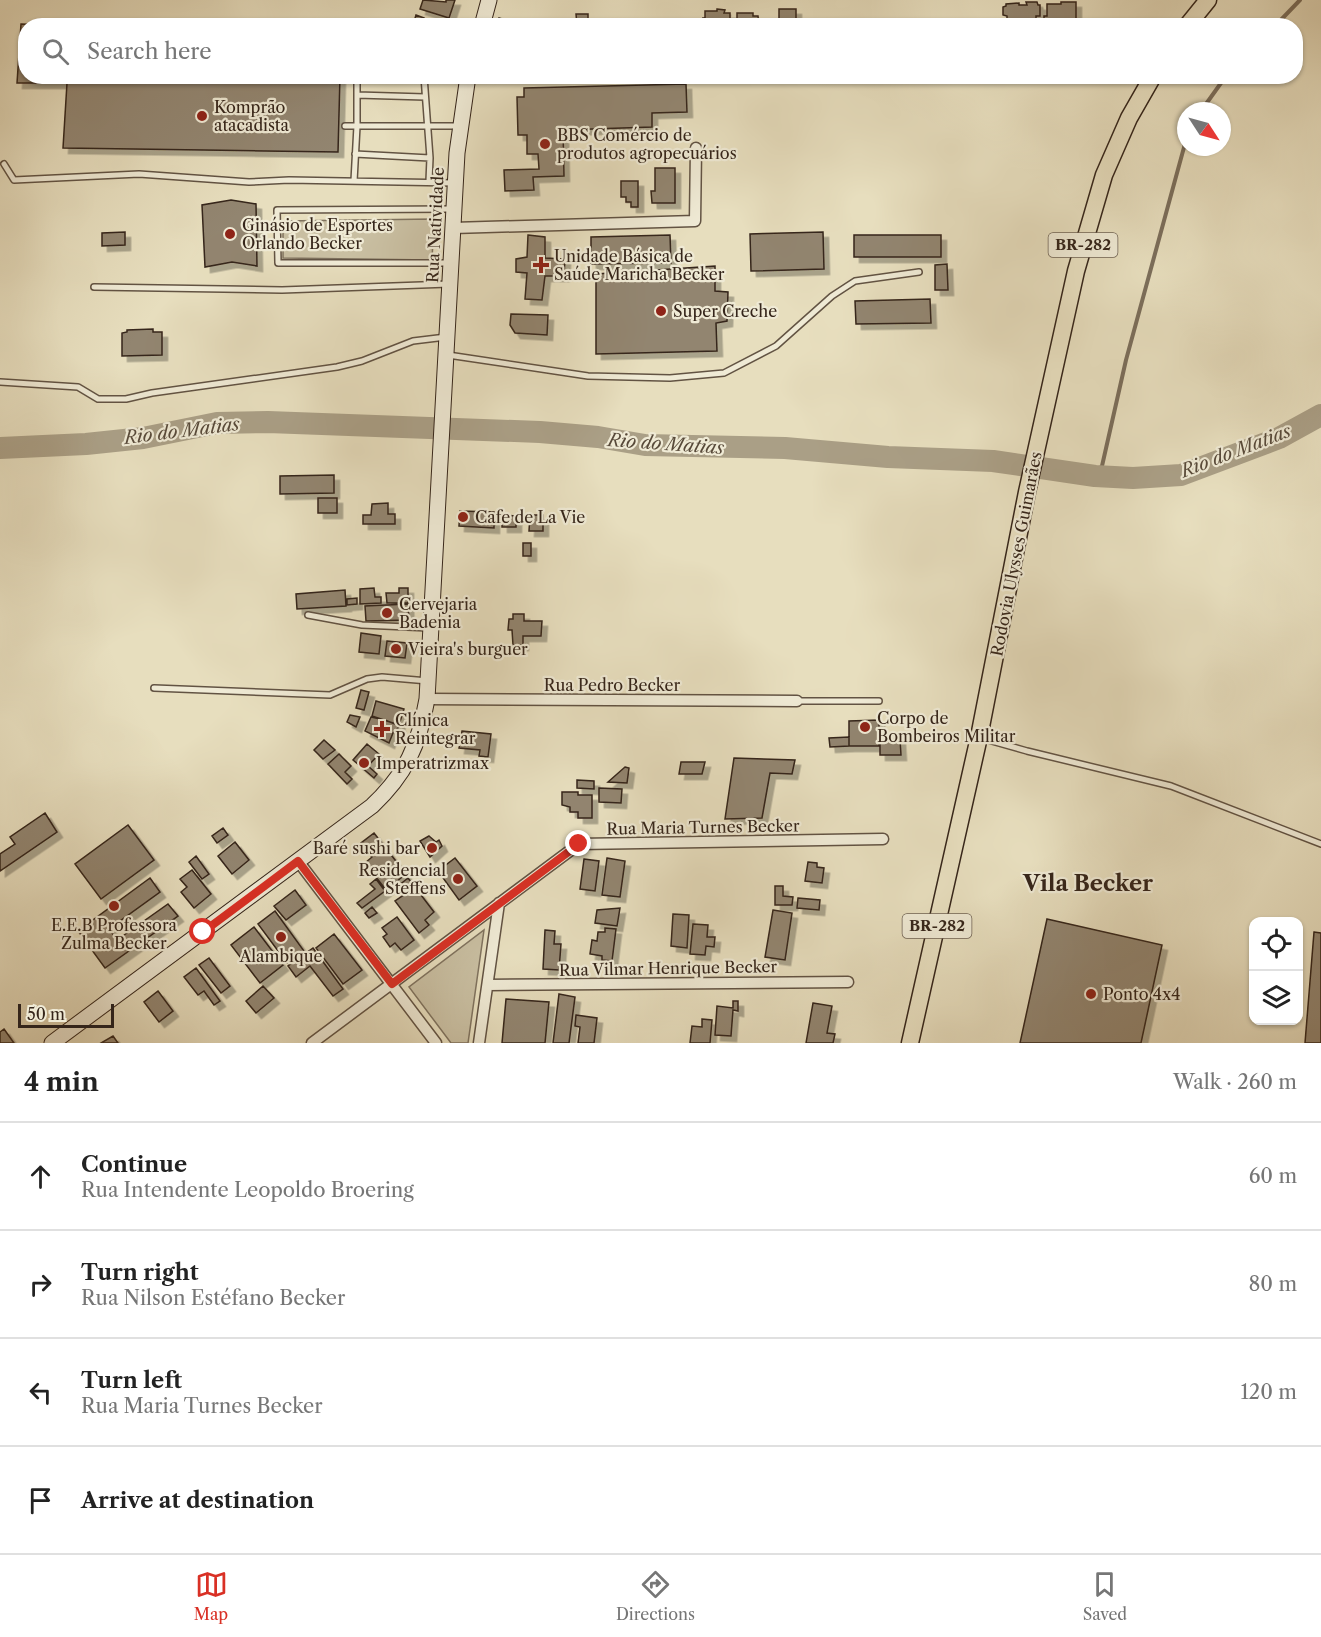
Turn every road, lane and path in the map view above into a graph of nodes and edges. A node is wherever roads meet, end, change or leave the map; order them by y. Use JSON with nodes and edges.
{"nodes":[{"id":1,"x":489,"y":0,"type":"edge"},
{"id":2,"x":1208,"y":0,"type":"edge"},
{"id":3,"x":484,"y":18,"type":"edge"},
{"id":4,"x":1193,"y":18,"type":"edge"},
{"id":5,"x":357,"y":84,"type":"edge"},
{"id":6,"x":424,"y":84,"type":"edge"},
{"id":7,"x":467,"y":84,"type":"edge"},
{"id":8,"x":1148,"y":84,"type":"edge"},
{"id":9,"x":357,"y":95,"type":"junction"},
{"id":10,"x":425,"y":97,"type":"junction"},
{"id":11,"x":345,"y":126,"type":"dead end"},
{"id":12,"x":357,"y":126,"type":"junction"},
{"id":13,"x":427,"y":126,"type":"junction"},
{"id":14,"x":460,"y":126,"type":"junction"},
{"id":15,"x":696,"y":148,"type":"dead end"},
{"id":16,"x":355,"y":154,"type":"junction"},
{"id":17,"x":430,"y":158,"type":"junction"},
{"id":18,"x":4,"y":164,"type":"dead end"},
{"id":19,"x":354,"y":181,"type":"junction"},
{"id":20,"x":429,"y":181,"type":"junction"},
{"id":21,"x":456,"y":183,"type":"junction"},
{"id":22,"x":454,"y":209,"type":"junction"},
{"id":23,"x":453,"y":228,"type":"junction"},
{"id":24,"x":451,"y":263,"type":"junction"},
{"id":25,"x":919,"y":272,"type":"dead end"},
{"id":26,"x":450,"y":284,"type":"junction"},
{"id":27,"x":94,"y":287,"type":"dead end"},
{"id":28,"x":447,"y":337,"type":"junction"},
{"id":29,"x":446,"y":354,"type":"junction"},
{"id":30,"x":0,"y":382,"type":"edge"},
{"id":31,"x":309,"y":615,"type":"dead end"},
{"id":32,"x":431,"y":628,"type":"junction"},
{"id":33,"x":428,"y":681,"type":"junction"},
{"id":34,"x":154,"y":688,"type":"dead end"},
{"id":35,"x":427,"y":699,"type":"junction"},
{"id":36,"x":797,"y":701,"type":"joint"},
{"id":37,"x":879,"y":701,"type":"dead end"},
{"id":38,"x":979,"y":737,"type":"junction"},
{"id":39,"x":883,"y":839,"type":"dead end"},
{"id":40,"x":1321,"y":844,"type":"edge"},
{"id":41,"x":298,"y":861,"type":"junction"},
{"id":42,"x":499,"y":903,"type":"junction"},
{"id":43,"x":848,"y":982,"type":"dead end"},
{"id":44,"x":392,"y":984,"type":"junction"},
{"id":45,"x":488,"y":985,"type":"junction"},
{"id":46,"x":52,"y":1043,"type":"edge"},
{"id":47,"x":312,"y":1043,"type":"edge"},
{"id":48,"x":436,"y":1043,"type":"edge"},
{"id":49,"x":479,"y":1043,"type":"edge"},
{"id":50,"x":910,"y":1043,"type":"edge"}],
"edges":[{"from":1,"to":3,"type":"main road"},
{"from":2,"to":4,"type":"highway"},
{"from":5,"to":9,"type":"lane"},
{"from":6,"to":10,"type":"lane"},
{"from":7,"to":14,"type":"main road","name":"Rua Natividade"},
{"from":8,"to":38,"type":"highway","name":"Rodovia Ulysses Guimarães","number":"BR-282"},
{"from":9,"to":10,"type":"lane"},
{"from":9,"to":12,"type":"lane"},
{"from":10,"to":13,"type":"lane"},
{"from":11,"to":12,"type":"lane"},
{"from":12,"to":13,"type":"lane"},
{"from":12,"to":16,"type":"lane"},
{"from":13,"to":14,"type":"lane"},
{"from":13,"to":17,"type":"lane"},
{"from":14,"to":21,"type":"main road","name":"Rua Natividade"},
{"from":15,"to":23,"type":"street"},
{"from":16,"to":17,"type":"lane"},
{"from":16,"to":19,"type":"lane"},
{"from":17,"to":20,"type":"lane"},
{"from":18,"to":19,"type":"lane"},
{"from":19,"to":20,"type":"lane"},
{"from":20,"to":21,"type":"lane"},
{"from":21,"to":22,"type":"main road","name":"Rua Natividade"},
{"from":22,"to":23,"type":"main road","name":"Rua Natividade"},
{"from":22,"to":24,"type":"lane"},
{"from":23,"to":24,"type":"main road","name":"Rua Natividade"},
{"from":24,"to":26,"type":"main road","name":"Rua Natividade"},
{"from":25,"to":29,"type":"lane"},
{"from":26,"to":27,"type":"lane"},
{"from":26,"to":28,"type":"main road","name":"Rua Natividade"},
{"from":28,"to":29,"type":"main road","name":"Rua Natividade"},
{"from":28,"to":30,"type":"lane"},
{"from":29,"to":32,"type":"main road","name":"Rua Natividade"},
{"from":31,"to":32,"type":"lane"},
{"from":32,"to":33,"type":"main road","name":"Rua Natividade"},
{"from":33,"to":34,"type":"lane"},
{"from":33,"to":35,"type":"main road","name":"Rua Natividade"},
{"from":35,"to":36,"type":"street","name":"Rua Pedro Becker"},
{"from":35,"to":41,"type":"main road","name":"Rua Natividade"},
{"from":36,"to":37,"type":"lane"},
{"from":38,"to":40,"type":"lane"},
{"from":38,"to":50,"type":"highway","name":"Rodovia Ulysses Guimarães","number":"BR-282"},
{"from":39,"to":42,"type":"street","name":"Rua Maria Turnes Becker"},
{"from":41,"to":44,"type":"street"},
{"from":41,"to":46,"type":"main road","name":"Rua Natividade"},
{"from":42,"to":44,"type":"street","name":"Rua Maria Turnes Becker"},
{"from":42,"to":45,"type":"street"},
{"from":43,"to":45,"type":"street","name":"Rua Vilmar Henrique Becker"},
{"from":44,"to":47,"type":"street","name":"Rua Maria Turnes Becker"},
{"from":44,"to":48,"type":"street"},
{"from":45,"to":49,"type":"street"}]}
